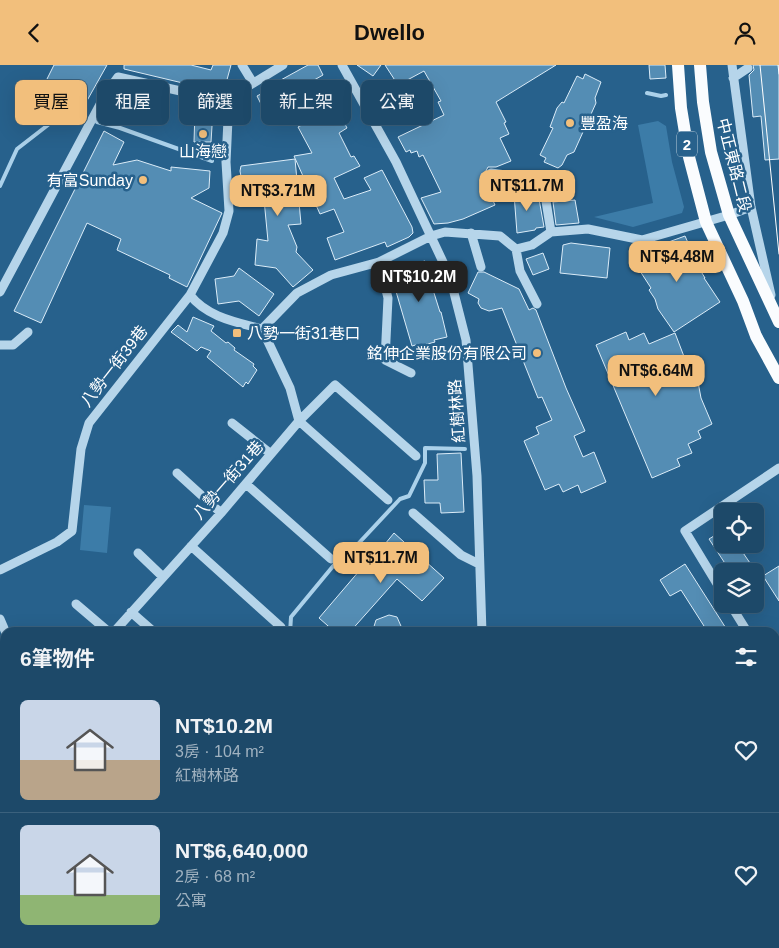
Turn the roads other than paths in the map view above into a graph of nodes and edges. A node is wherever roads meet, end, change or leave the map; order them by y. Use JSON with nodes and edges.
{"nodes":[{"id":1,"x":242,"y":65,"type":"edge"},
{"id":2,"x":283,"y":65,"type":"edge"},
{"id":3,"x":342,"y":65,"type":"edge"},
{"id":4,"x":678,"y":65,"type":"edge"},
{"id":5,"x":700,"y":65,"type":"edge"},
{"id":6,"x":732,"y":65,"type":"edge"},
{"id":7,"x":748,"y":68,"type":"dead end"},
{"id":8,"x":733,"y":78,"type":"junction"},
{"id":9,"x":253,"y":83,"type":"joint"},
{"id":10,"x":179,"y":91,"type":"edge"},
{"id":11,"x":228,"y":125,"type":"edge"},
{"id":12,"x":492,"y":173,"type":"dead end"},
{"id":13,"x":751,"y":207,"type":"junction"},
{"id":14,"x":729,"y":215,"type":"junction"},
{"id":15,"x":706,"y":222,"type":"junction"},
{"id":16,"x":551,"y":232,"type":"junction"},
{"id":17,"x":472,"y":233,"type":"junction"},
{"id":18,"x":431,"y":236,"type":"junction"},
{"id":19,"x":516,"y":249,"type":"junction"},
{"id":20,"x":379,"y":262,"type":"junction"},
{"id":21,"x":480,"y":267,"type":"dead end"},
{"id":22,"x":0,"y":292,"type":"edge"},
{"id":23,"x":190,"y":295,"type":"junction"},
{"id":24,"x":537,"y":303,"type":"dead end"},
{"id":25,"x":777,"y":318,"type":"edge"},
{"id":26,"x":262,"y":329,"type":"junction"},
{"id":27,"x":28,"y":332,"type":"dead end"},
{"id":28,"x":0,"y":345,"type":"edge"},
{"id":29,"x":411,"y":373,"type":"dead end"},
{"id":30,"x":779,"y":379,"type":"edge"},
{"id":31,"x":299,"y":421,"type":"junction"},
{"id":32,"x":232,"y":423,"type":"dead end"},
{"id":33,"x":271,"y":454,"type":"junction"},
{"id":34,"x":416,"y":456,"type":"dead end"},
{"id":35,"x":779,"y":468,"type":"edge"},
{"id":36,"x":177,"y":473,"type":"dead end"},
{"id":37,"x":246,"y":484,"type":"junction"},
{"id":38,"x":388,"y":500,"type":"dead end"},
{"id":39,"x":221,"y":513,"type":"junction"},
{"id":40,"x":413,"y":513,"type":"dead end"},
{"id":41,"x":191,"y":546,"type":"junction"},
{"id":42,"x":138,"y":553,"type":"dead end"},
{"id":43,"x":331,"y":559,"type":"dead end"},
{"id":44,"x":479,"y":564,"type":"junction"},
{"id":45,"x":0,"y":570,"type":"edge"},
{"id":46,"x":164,"y":577,"type":"junction"},
{"id":47,"x":714,"y":579,"type":"edge"},
{"id":48,"x":76,"y":604,"type":"dead end"},
{"id":49,"x":131,"y":612,"type":"junction"},
{"id":50,"x":736,"y":613,"type":"edge"},
{"id":51,"x":105,"y":627,"type":"edge"},
{"id":52,"x":117,"y":627,"type":"edge"},
{"id":53,"x":148,"y":627,"type":"edge"},
{"id":54,"x":281,"y":627,"type":"dead end"},
{"id":55,"x":482,"y":627,"type":"edge"},
{"id":56,"x":744,"y":627,"type":"edge"}],
"edges":[{"from":1,"to":9,"type":"street"},
{"from":2,"to":9,"type":"street"},
{"from":3,"to":18,"type":"street","name":"紅樹林路"},
{"from":4,"to":15,"type":"main road","number":"2"},
{"from":5,"to":14,"type":"main road","name":"中正東路二段","number":"2"},
{"from":6,"to":8,"type":"street"},
{"from":7,"to":8,"type":"street"},
{"from":8,"to":13,"type":"street"},
{"from":10,"to":22,"type":"street"},
{"from":11,"to":23,"type":"street"},
{"from":12,"to":16,"type":"street"},
{"from":13,"to":14,"type":"street"},
{"from":13,"to":25,"type":"street"},
{"from":14,"to":15,"type":"street"},
{"from":14,"to":25,"type":"main road","name":"中正東路二段","number":"2"},
{"from":15,"to":16,"type":"street"},
{"from":15,"to":30,"type":"main road","number":"2"},
{"from":16,"to":19,"type":"street"},
{"from":17,"to":18,"type":"street"},
{"from":17,"to":19,"type":"street"},
{"from":17,"to":21,"type":"street"},
{"from":18,"to":20,"type":"street"},
{"from":18,"to":44,"type":"street","name":"紅樹林路"},
{"from":19,"to":24,"type":"street"},
{"from":20,"to":26,"type":"street"},
{"from":20,"to":29,"type":"street"},
{"from":23,"to":26,"type":"street"},
{"from":23,"to":45,"type":"street","name":"八勢一街39巷"},
{"from":26,"to":31,"type":"street"},
{"from":27,"to":28,"type":"street"},
{"from":31,"to":33,"type":"street","name":"八勢一街31巷"},
{"from":31,"to":34,"type":"street","name":"八勢一街31巷"},
{"from":31,"to":38,"type":"street"},
{"from":32,"to":33,"type":"street"},
{"from":33,"to":37,"type":"street","name":"八勢一街31巷"},
{"from":35,"to":47,"type":"street"},
{"from":36,"to":39,"type":"street"},
{"from":37,"to":39,"type":"street","name":"八勢一街31巷"},
{"from":37,"to":43,"type":"street"},
{"from":39,"to":41,"type":"street","name":"八勢一街31巷"},
{"from":40,"to":44,"type":"street"},
{"from":41,"to":46,"type":"street","name":"八勢一街31巷"},
{"from":41,"to":54,"type":"street"},
{"from":42,"to":46,"type":"street"},
{"from":44,"to":55,"type":"street","name":"紅樹林路"},
{"from":46,"to":49,"type":"street","name":"八勢一街31巷"},
{"from":48,"to":51,"type":"street"},
{"from":49,"to":52,"type":"street","name":"八勢一街31巷"},
{"from":49,"to":53,"type":"street"},
{"from":50,"to":56,"type":"street"}]}
